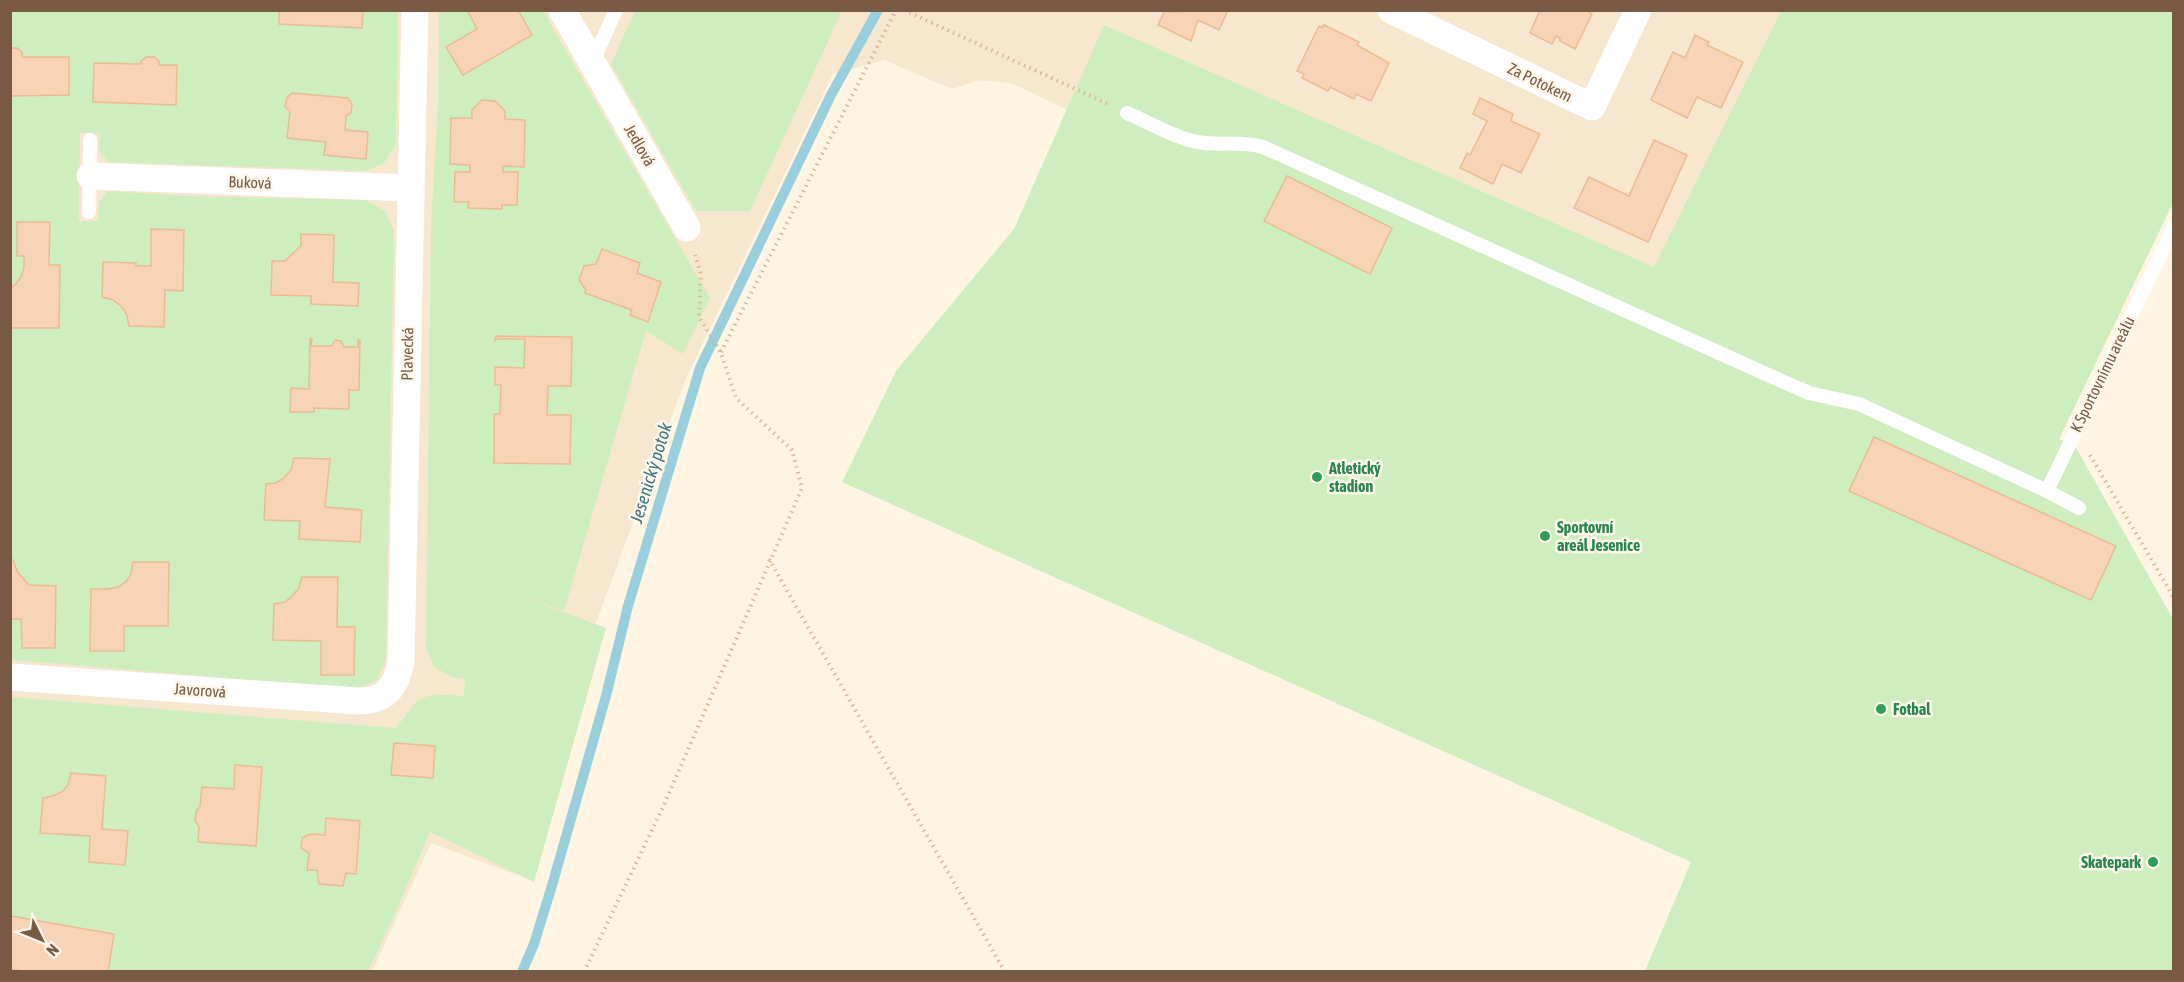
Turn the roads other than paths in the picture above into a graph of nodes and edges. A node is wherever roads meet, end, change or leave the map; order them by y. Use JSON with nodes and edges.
{"nodes":[{"id":1,"x":415,"y":10,"type":"edge"},
{"id":2,"x":562,"y":10,"type":"edge"},
{"id":3,"x":616,"y":10,"type":"edge"},
{"id":4,"x":1391,"y":10,"type":"edge"},
{"id":5,"x":1638,"y":10,"type":"edge"},
{"id":6,"x":592,"y":63,"type":"junction"},
{"id":7,"x":1127,"y":113,"type":"road end"},
{"id":8,"x":90,"y":140,"type":"dead end"},
{"id":9,"x":90,"y":176,"type":"junction"},
{"id":10,"x":411,"y":188,"type":"junction"},
{"id":11,"x":89,"y":213,"type":"dead end"},
{"id":12,"x":2174,"y":226,"type":"edge"},
{"id":13,"x":687,"y":228,"type":"road end"},
{"id":14,"x":2047,"y":491,"type":"junction"},
{"id":15,"x":2079,"y":508,"type":"dead end"},
{"id":16,"x":10,"y":677,"type":"edge"},
{"id":17,"x":387,"y":693,"type":"joint"}],
"edges":[{"from":1,"to":10,"type":"street","name":"Plavecká"},
{"from":2,"to":6,"type":"street","name":"Jedlová"},
{"from":3,"to":6,"type":"lane"},
{"from":4,"to":5,"type":"street","name":"Za Potokem"},
{"from":6,"to":13,"type":"street","name":"Jedlová"},
{"from":7,"to":14,"type":"lane"},
{"from":8,"to":9,"type":"lane"},
{"from":9,"to":10,"type":"street","name":"Buková"},
{"from":9,"to":11,"type":"lane"},
{"from":10,"to":17,"type":"street","name":"Plavecká"},
{"from":12,"to":14,"type":"lane","name":"K Sportovnímu areálu"},
{"from":14,"to":15,"type":"lane"},
{"from":16,"to":17,"type":"street","name":"Javorová"}]}
